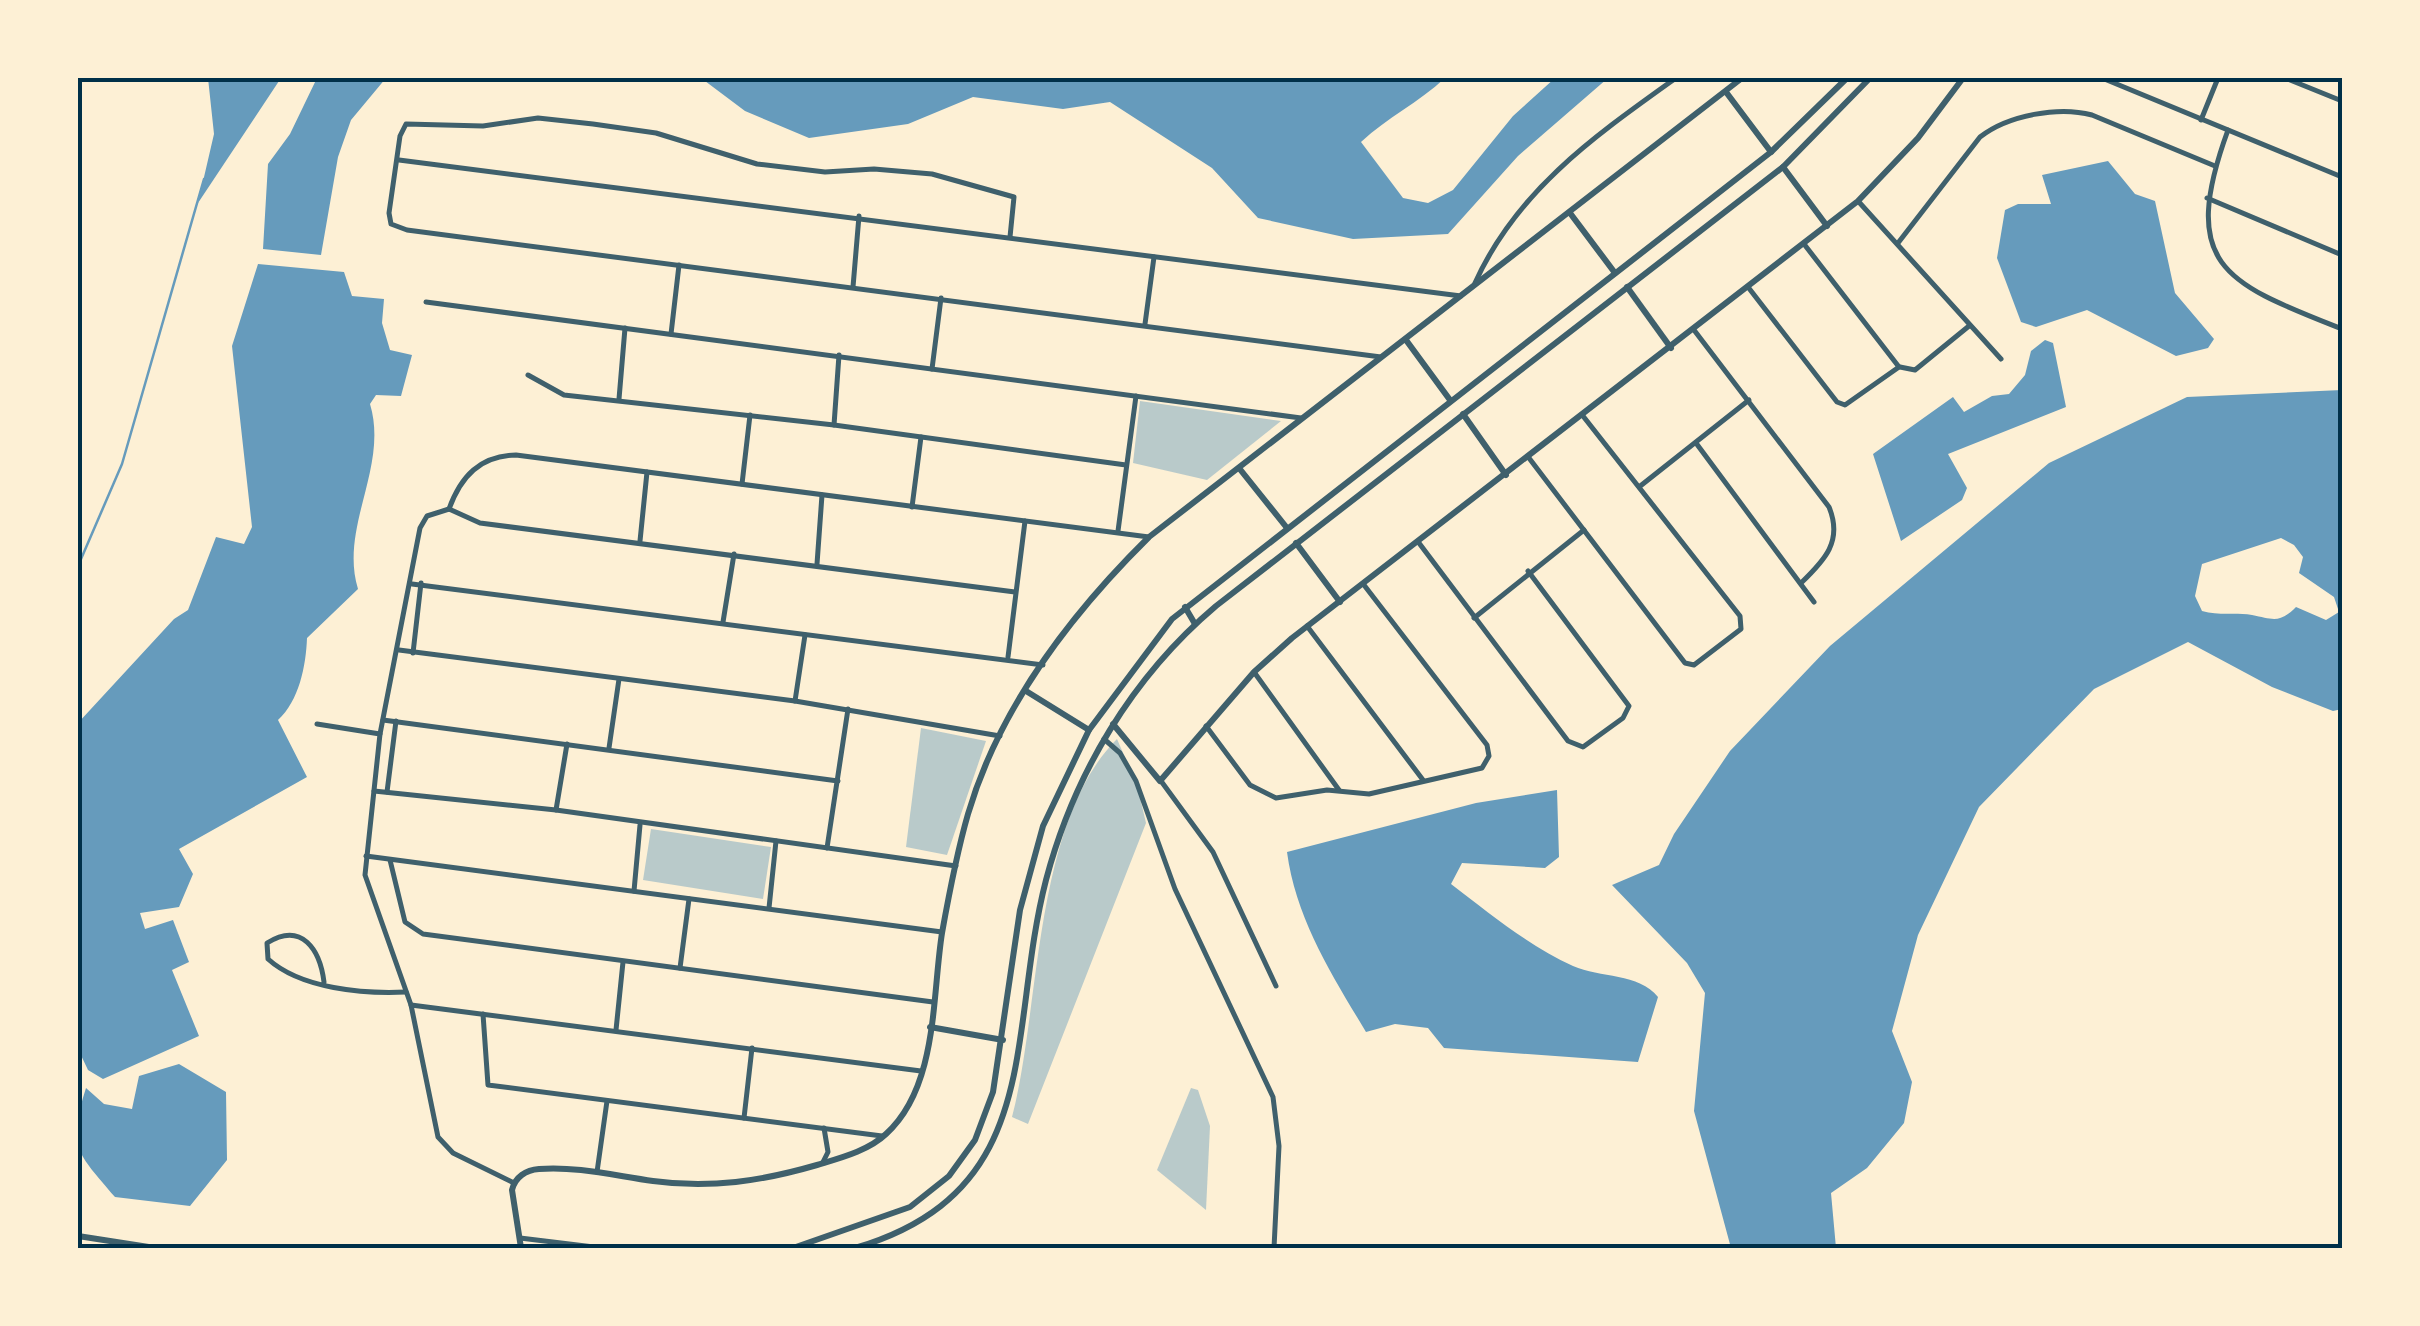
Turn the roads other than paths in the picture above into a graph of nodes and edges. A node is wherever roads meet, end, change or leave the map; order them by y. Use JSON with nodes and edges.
{"nodes":[{"id":1,"x":1676,"y":78,"type":"edge"},
{"id":2,"x":1742,"y":78,"type":"edge"},
{"id":3,"x":1847,"y":78,"type":"edge"},
{"id":4,"x":1870,"y":78,"type":"edge"},
{"id":5,"x":1963,"y":78,"type":"edge"},
{"id":6,"x":2102,"y":78,"type":"edge"},
{"id":7,"x":2218,"y":78,"type":"edge"},
{"id":8,"x":2285,"y":78,"type":"edge"},
{"id":9,"x":2294,"y":79,"type":"edge"},
{"id":10,"x":1726,"y":92,"type":"junction"},
{"id":11,"x":2342,"y":101,"type":"edge"},
{"id":12,"x":2201,"y":120,"type":"junction"},
{"id":13,"x":2228,"y":130,"type":"junction"},
{"id":14,"x":1770,"y":152,"type":"junction"},
{"id":15,"x":399,"y":160,"type":"junction"},
{"id":16,"x":2215,"y":166,"type":"junction"},
{"id":17,"x":1783,"y":167,"type":"junction"},
{"id":18,"x":2342,"y":177,"type":"edge"},
{"id":19,"x":2206,"y":198,"type":"junction"},
{"id":20,"x":1858,"y":201,"type":"junction"},
{"id":21,"x":1570,"y":213,"type":"junction"},
{"id":22,"x":859,"y":216,"type":"junction"},
{"id":23,"x":1827,"y":226,"type":"junction"},
{"id":24,"x":1010,"y":237,"type":"junction"},
{"id":25,"x":1898,"y":243,"type":"junction"},
{"id":26,"x":1804,"y":244,"type":"junction"},
{"id":27,"x":2342,"y":255,"type":"edge"},
{"id":28,"x":1154,"y":256,"type":"junction"},
{"id":29,"x":680,"y":264,"type":"junction"},
{"id":30,"x":1615,"y":273,"type":"junction"},
{"id":31,"x":1474,"y":286,"type":"junction"},
{"id":32,"x":853,"y":287,"type":"junction"},
{"id":33,"x":1627,"y":287,"type":"junction"},
{"id":34,"x":1748,"y":287,"type":"junction"},
{"id":35,"x":1461,"y":296,"type":"junction"},
{"id":36,"x":942,"y":298,"type":"junction"},
{"id":37,"x":426,"y":302,"type":"dead end"},
{"id":38,"x":1145,"y":324,"type":"junction"},
{"id":39,"x":1970,"y":326,"type":"junction"},
{"id":40,"x":625,"y":328,"type":"junction"},
{"id":41,"x":2342,"y":329,"type":"edge"},
{"id":42,"x":1694,"y":330,"type":"junction"},
{"id":43,"x":672,"y":334,"type":"junction"},
{"id":44,"x":1406,"y":340,"type":"junction"},
{"id":45,"x":1671,"y":348,"type":"junction"},
{"id":46,"x":839,"y":354,"type":"junction"},
{"id":47,"x":1381,"y":357,"type":"junction"},
{"id":48,"x":2001,"y":359,"type":"dead end"},
{"id":49,"x":1898,"y":367,"type":"junction"},
{"id":50,"x":932,"y":369,"type":"junction"},
{"id":51,"x":528,"y":376,"type":"dead end"},
{"id":52,"x":1136,"y":396,"type":"junction"},
{"id":53,"x":619,"y":399,"type":"junction"},
{"id":54,"x":1450,"y":400,"type":"junction"},
{"id":55,"x":1749,"y":400,"type":"junction"},
{"id":56,"x":1462,"y":414,"type":"junction"},
{"id":57,"x":750,"y":415,"type":"junction"},
{"id":58,"x":1583,"y":416,"type":"junction"},
{"id":59,"x":1304,"y":418,"type":"junction"},
{"id":60,"x":834,"y":425,"type":"junction"},
{"id":61,"x":921,"y":437,"type":"junction"},
{"id":62,"x":1696,"y":443,"type":"junction"},
{"id":63,"x":1528,"y":458,"type":"junction"},
{"id":64,"x":1126,"y":466,"type":"junction"},
{"id":65,"x":1240,"y":468,"type":"junction"},
{"id":66,"x":647,"y":472,"type":"junction"},
{"id":67,"x":1506,"y":475,"type":"junction"},
{"id":68,"x":742,"y":484,"type":"junction"},
{"id":69,"x":1639,"y":487,"type":"junction"},
{"id":70,"x":822,"y":495,"type":"junction"},
{"id":71,"x":912,"y":507,"type":"junction"},
{"id":72,"x":449,"y":509,"type":"junction"},
{"id":73,"x":1025,"y":522,"type":"junction"},
{"id":74,"x":1286,"y":528,"type":"junction"},
{"id":75,"x":1584,"y":530,"type":"junction"},
{"id":76,"x":1118,"y":533,"type":"junction"},
{"id":77,"x":1149,"y":537,"type":"junction"},
{"id":78,"x":640,"y":541,"type":"junction"},
{"id":79,"x":1296,"y":544,"type":"junction"},
{"id":80,"x":1419,"y":544,"type":"junction"},
{"id":81,"x":734,"y":554,"type":"junction"},
{"id":82,"x":816,"y":564,"type":"junction"},
{"id":83,"x":1528,"y":572,"type":"junction"},
{"id":84,"x":421,"y":583,"type":"junction"},
{"id":85,"x":1802,"y":583,"type":"junction"},
{"id":86,"x":412,"y":584,"type":"junction"},
{"id":87,"x":1364,"y":586,"type":"junction"},
{"id":88,"x":1015,"y":592,"type":"junction"},
{"id":89,"x":1340,"y":602,"type":"junction"},
{"id":90,"x":1814,"y":602,"type":"dead end"},
{"id":91,"x":1185,"y":607,"type":"junction"},
{"id":92,"x":1474,"y":618,"type":"junction"},
{"id":93,"x":722,"y":622,"type":"junction"},
{"id":94,"x":1195,"y":624,"type":"junction"},
{"id":95,"x":1308,"y":626,"type":"junction"},
{"id":96,"x":805,"y":634,"type":"junction"},
{"id":97,"x":399,"y":650,"type":"junction"},
{"id":98,"x":413,"y":653,"type":"junction"},
{"id":99,"x":1008,"y":659,"type":"junction"},
{"id":100,"x":1043,"y":664,"type":"junction"},
{"id":101,"x":1254,"y":672,"type":"junction"},
{"id":102,"x":618,"y":679,"type":"junction"},
{"id":103,"x":1026,"y":691,"type":"junction"},
{"id":104,"x":794,"y":702,"type":"junction"},
{"id":105,"x":848,"y":709,"type":"junction"},
{"id":106,"x":383,"y":720,"type":"junction"},
{"id":107,"x":396,"y":721,"type":"junction"},
{"id":108,"x":317,"y":724,"type":"dead end"},
{"id":109,"x":1113,"y":724,"type":"junction"},
{"id":110,"x":1206,"y":726,"type":"junction"},
{"id":111,"x":1089,"y":730,"type":"junction"},
{"id":112,"x":380,"y":734,"type":"junction"},
{"id":113,"x":1001,"y":736,"type":"junction"},
{"id":114,"x":1104,"y":739,"type":"junction"},
{"id":115,"x":567,"y":743,"type":"junction"},
{"id":116,"x":609,"y":748,"type":"junction"},
{"id":117,"x":838,"y":780,"type":"junction"},
{"id":118,"x":1422,"y":780,"type":"junction"},
{"id":119,"x":1160,"y":781,"type":"junction"},
{"id":120,"x":1339,"y":790,"type":"junction"},
{"id":121,"x":374,"y":791,"type":"junction"},
{"id":122,"x":387,"y":792,"type":"junction"},
{"id":123,"x":556,"y":810,"type":"junction"},
{"id":124,"x":640,"y":823,"type":"junction"},
{"id":125,"x":776,"y":841,"type":"junction"},
{"id":126,"x":827,"y":848,"type":"junction"},
{"id":127,"x":366,"y":856,"type":"junction"},
{"id":128,"x":390,"y":860,"type":"junction"},
{"id":129,"x":956,"y":866,"type":"junction"},
{"id":130,"x":634,"y":891,"type":"junction"},
{"id":131,"x":689,"y":899,"type":"junction"},
{"id":132,"x":769,"y":908,"type":"junction"},
{"id":133,"x":942,"y":932,"type":"junction"},
{"id":134,"x":624,"y":962,"type":"junction"},
{"id":135,"x":680,"y":968,"type":"junction"},
{"id":136,"x":324,"y":982,"type":"junction"},
{"id":137,"x":1276,"y":986,"type":"dead end"},
{"id":138,"x":406,"y":992,"type":"junction"},
{"id":139,"x":933,"y":1002,"type":"junction"},
{"id":140,"x":411,"y":1005,"type":"junction"},
{"id":141,"x":483,"y":1014,"type":"junction"},
{"id":142,"x":930,"y":1027,"type":"junction"},
{"id":143,"x":616,"y":1030,"type":"junction"},
{"id":144,"x":1002,"y":1040,"type":"junction"},
{"id":145,"x":752,"y":1048,"type":"junction"},
{"id":146,"x":921,"y":1071,"type":"junction"},
{"id":147,"x":607,"y":1101,"type":"junction"},
{"id":148,"x":744,"y":1118,"type":"junction"},
{"id":149,"x":824,"y":1128,"type":"junction"},
{"id":150,"x":884,"y":1136,"type":"junction"},
{"id":151,"x":821,"y":1164,"type":"junction"},
{"id":152,"x":597,"y":1173,"type":"junction"},
{"id":153,"x":514,"y":1183,"type":"junction"},
{"id":154,"x":78,"y":1236,"type":"edge"},
{"id":155,"x":520,"y":1238,"type":"junction"},
{"id":156,"x":154,"y":1248,"type":"edge"},
{"id":157,"x":521,"y":1248,"type":"edge"},
{"id":158,"x":602,"y":1248,"type":"edge"},
{"id":159,"x":792,"y":1248,"type":"edge"},
{"id":160,"x":855,"y":1248,"type":"edge"},
{"id":161,"x":1274,"y":1248,"type":"edge"}],
"edges":[{"from":1,"to":31,"type":"street"},
{"from":2,"to":10,"type":"street"},
{"from":3,"to":14,"type":"street"},
{"from":4,"to":17,"type":"street"},
{"from":5,"to":20,"type":"street"},
{"from":6,"to":12,"type":"street"},
{"from":7,"to":12,"type":"street"},
{"from":8,"to":9,"type":"street"},
{"from":9,"to":11,"type":"street"},
{"from":10,"to":14,"type":"street"},
{"from":10,"to":21,"type":"street"},
{"from":12,"to":13,"type":"street"},
{"from":13,"to":16,"type":"street"},
{"from":13,"to":18,"type":"street"},
{"from":14,"to":30,"type":"street"},
{"from":15,"to":22,"type":"street"},
{"from":15,"to":24,"type":"street"},
{"from":15,"to":29,"type":"street"},
{"from":16,"to":19,"type":"street"},
{"from":16,"to":25,"type":"street"},
{"from":17,"to":23,"type":"street"},
{"from":17,"to":33,"type":"street"},
{"from":19,"to":27,"type":"street"},
{"from":19,"to":41,"type":"street"},
{"from":20,"to":23,"type":"street"},
{"from":20,"to":25,"type":"street"},
{"from":21,"to":30,"type":"street"},
{"from":21,"to":31,"type":"street"},
{"from":22,"to":24,"type":"street"},
{"from":22,"to":32,"type":"street"},
{"from":23,"to":26,"type":"street"},
{"from":24,"to":28,"type":"street"},
{"from":25,"to":39,"type":"street"},
{"from":26,"to":34,"type":"street"},
{"from":26,"to":49,"type":"street"},
{"from":28,"to":35,"type":"street"},
{"from":28,"to":38,"type":"street"},
{"from":29,"to":32,"type":"street"},
{"from":29,"to":43,"type":"street"},
{"from":30,"to":54,"type":"street"},
{"from":31,"to":35,"type":"street"},
{"from":32,"to":36,"type":"street"},
{"from":33,"to":45,"type":"street"},
{"from":33,"to":56,"type":"street"},
{"from":34,"to":42,"type":"street"},
{"from":34,"to":49,"type":"street"},
{"from":35,"to":44,"type":"street"},
{"from":36,"to":38,"type":"street"},
{"from":36,"to":50,"type":"street"},
{"from":37,"to":40,"type":"street"},
{"from":38,"to":47,"type":"street"},
{"from":39,"to":48,"type":"street"},
{"from":39,"to":49,"type":"street"},
{"from":40,"to":43,"type":"street"},
{"from":40,"to":53,"type":"street"},
{"from":42,"to":45,"type":"street"},
{"from":42,"to":55,"type":"street"},
{"from":43,"to":46,"type":"street"},
{"from":44,"to":47,"type":"street"},
{"from":44,"to":54,"type":"street"},
{"from":45,"to":58,"type":"street"},
{"from":46,"to":50,"type":"street"},
{"from":46,"to":60,"type":"street"},
{"from":47,"to":59,"type":"street"},
{"from":50,"to":52,"type":"street"},
{"from":51,"to":53,"type":"street"},
{"from":52,"to":59,"type":"street"},
{"from":52,"to":64,"type":"street"},
{"from":53,"to":57,"type":"street"},
{"from":54,"to":74,"type":"street"},
{"from":55,"to":62,"type":"street"},
{"from":55,"to":85,"type":"street"},
{"from":56,"to":67,"type":"street"},
{"from":56,"to":79,"type":"street"},
{"from":57,"to":60,"type":"street"},
{"from":57,"to":68,"type":"street"},
{"from":58,"to":63,"type":"street"},
{"from":58,"to":69,"type":"street"},
{"from":59,"to":65,"type":"street"},
{"from":60,"to":61,"type":"street"},
{"from":61,"to":64,"type":"street"},
{"from":61,"to":71,"type":"street"},
{"from":62,"to":69,"type":"street"},
{"from":62,"to":85,"type":"street"},
{"from":63,"to":67,"type":"street"},
{"from":63,"to":75,"type":"street"},
{"from":64,"to":76,"type":"street"},
{"from":65,"to":74,"type":"street"},
{"from":65,"to":77,"type":"street"},
{"from":66,"to":68,"type":"street"},
{"from":66,"to":72,"type":"street"},
{"from":66,"to":78,"type":"street"},
{"from":67,"to":80,"type":"street"},
{"from":68,"to":70,"type":"street"},
{"from":69,"to":75,"type":"street"},
{"from":70,"to":71,"type":"street"},
{"from":70,"to":82,"type":"street"},
{"from":71,"to":73,"type":"street"},
{"from":72,"to":78,"type":"street"},
{"from":72,"to":86,"type":"street"},
{"from":73,"to":76,"type":"street"},
{"from":73,"to":88,"type":"street"},
{"from":74,"to":91,"type":"street"},
{"from":75,"to":83,"type":"street"},
{"from":76,"to":77,"type":"street"},
{"from":77,"to":100,"type":"street"},
{"from":78,"to":81,"type":"street"},
{"from":79,"to":89,"type":"street"},
{"from":79,"to":94,"type":"street"},
{"from":80,"to":87,"type":"street"},
{"from":80,"to":92,"type":"street"},
{"from":81,"to":82,"type":"street"},
{"from":81,"to":93,"type":"street"},
{"from":82,"to":88,"type":"street"},
{"from":83,"to":92,"type":"street"},
{"from":83,"to":92,"type":"street"},
{"from":84,"to":86,"type":"street"},
{"from":84,"to":93,"type":"street"},
{"from":84,"to":98,"type":"street"},
{"from":85,"to":90,"type":"street"},
{"from":86,"to":97,"type":"street"},
{"from":87,"to":89,"type":"street"},
{"from":87,"to":118,"type":"street"},
{"from":88,"to":99,"type":"street"},
{"from":89,"to":95,"type":"street"},
{"from":91,"to":94,"type":"street"},
{"from":91,"to":111,"type":"street"},
{"from":93,"to":96,"type":"street"},
{"from":94,"to":109,"type":"street"},
{"from":95,"to":101,"type":"street"},
{"from":95,"to":118,"type":"street"},
{"from":96,"to":99,"type":"street"},
{"from":96,"to":104,"type":"street"},
{"from":97,"to":98,"type":"street"},
{"from":97,"to":106,"type":"street"},
{"from":98,"to":102,"type":"street"},
{"from":99,"to":100,"type":"street"},
{"from":100,"to":103,"type":"street"},
{"from":101,"to":110,"type":"street"},
{"from":101,"to":120,"type":"street"},
{"from":102,"to":104,"type":"street"},
{"from":102,"to":116,"type":"street"},
{"from":103,"to":111,"type":"street"},
{"from":103,"to":113,"type":"street"},
{"from":104,"to":105,"type":"street"},
{"from":105,"to":113,"type":"street"},
{"from":105,"to":117,"type":"street"},
{"from":106,"to":107,"type":"street"},
{"from":106,"to":112,"type":"street"},
{"from":107,"to":115,"type":"street"},
{"from":107,"to":122,"type":"street"},
{"from":108,"to":112,"type":"street"},
{"from":109,"to":114,"type":"street"},
{"from":109,"to":119,"type":"street"},
{"from":110,"to":119,"type":"street"},
{"from":110,"to":120,"type":"street"},
{"from":111,"to":144,"type":"street"},
{"from":112,"to":121,"type":"street"},
{"from":113,"to":129,"type":"street"},
{"from":114,"to":160,"type":"street"},
{"from":114,"to":161,"type":"street"},
{"from":115,"to":116,"type":"street"},
{"from":115,"to":123,"type":"street"},
{"from":116,"to":117,"type":"street"},
{"from":117,"to":126,"type":"street"},
{"from":118,"to":120,"type":"street"},
{"from":119,"to":137,"type":"street"},
{"from":121,"to":122,"type":"street"},
{"from":121,"to":127,"type":"street"},
{"from":122,"to":123,"type":"street"},
{"from":123,"to":124,"type":"street"},
{"from":124,"to":125,"type":"street"},
{"from":124,"to":130,"type":"street"},
{"from":125,"to":126,"type":"street"},
{"from":125,"to":132,"type":"street"},
{"from":126,"to":129,"type":"street"},
{"from":127,"to":128,"type":"street"},
{"from":127,"to":138,"type":"street"},
{"from":128,"to":130,"type":"street"},
{"from":128,"to":134,"type":"street"},
{"from":129,"to":133,"type":"street"},
{"from":130,"to":131,"type":"street"},
{"from":131,"to":132,"type":"street"},
{"from":131,"to":135,"type":"street"},
{"from":132,"to":133,"type":"street"},
{"from":133,"to":139,"type":"street"},
{"from":134,"to":135,"type":"street"},
{"from":134,"to":143,"type":"street"},
{"from":135,"to":139,"type":"street"},
{"from":136,"to":136,"type":"street"},
{"from":136,"to":138,"type":"street"},
{"from":138,"to":140,"type":"street"},
{"from":139,"to":142,"type":"street"},
{"from":140,"to":141,"type":"street"},
{"from":140,"to":153,"type":"street"},
{"from":141,"to":143,"type":"street"},
{"from":141,"to":147,"type":"street"},
{"from":142,"to":144,"type":"street"},
{"from":142,"to":146,"type":"street"},
{"from":143,"to":145,"type":"street"},
{"from":144,"to":159,"type":"street"},
{"from":145,"to":146,"type":"street"},
{"from":145,"to":148,"type":"street"},
{"from":146,"to":150,"type":"street"},
{"from":147,"to":148,"type":"street"},
{"from":147,"to":152,"type":"street"},
{"from":148,"to":149,"type":"street"},
{"from":149,"to":150,"type":"street"},
{"from":149,"to":151,"type":"street"},
{"from":150,"to":151,"type":"street"},
{"from":151,"to":152,"type":"street"},
{"from":152,"to":153,"type":"street"},
{"from":153,"to":155,"type":"street"},
{"from":154,"to":156,"type":"street"},
{"from":155,"to":157,"type":"street"},
{"from":155,"to":158,"type":"street"}]}
